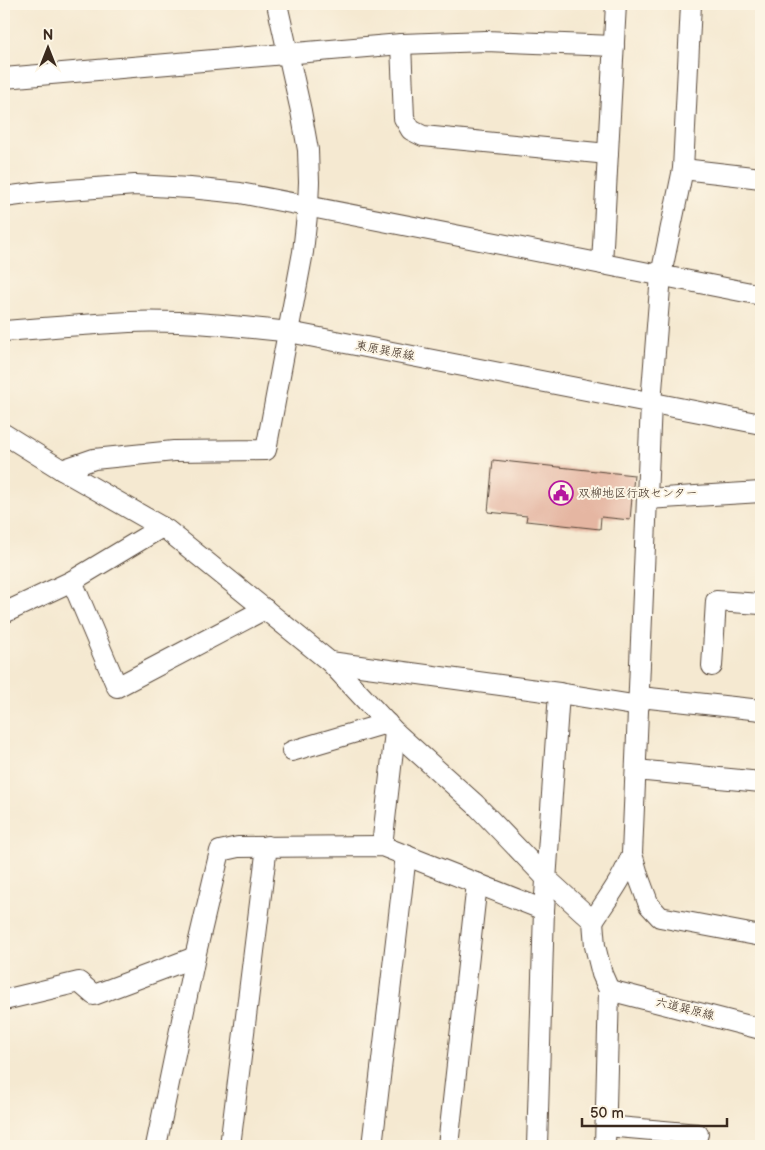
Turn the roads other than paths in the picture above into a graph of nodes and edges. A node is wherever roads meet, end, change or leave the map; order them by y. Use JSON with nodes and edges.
{"nodes":[{"id":1,"x":276,"y":4,"type":"edge"},
{"id":2,"x":616,"y":4,"type":"edge"},
{"id":3,"x":691,"y":4,"type":"edge"},
{"id":4,"x":401,"y":44,"type":"junction"},
{"id":5,"x":614,"y":46,"type":"junction"},
{"id":6,"x":288,"y":53,"type":"junction"},
{"id":7,"x":4,"y":78,"type":"edge"},
{"id":8,"x":608,"y":154,"type":"junction"},
{"id":9,"x":683,"y":169,"type":"junction"},
{"id":10,"x":761,"y":178,"type":"edge"},
{"id":11,"x":4,"y":197,"type":"edge"},
{"id":12,"x":308,"y":206,"type":"junction"},
{"id":13,"x":602,"y":264,"type":"junction"},
{"id":14,"x":661,"y":275,"type":"junction"},
{"id":15,"x":761,"y":295,"type":"edge"},
{"id":16,"x":4,"y":331,"type":"edge"},
{"id":17,"x":289,"y":332,"type":"junction"},
{"id":18,"x":651,"y":403,"type":"junction"},
{"id":19,"x":761,"y":424,"type":"edge"},
{"id":20,"x":4,"y":434,"type":"edge"},
{"id":21,"x":62,"y":470,"type":"junction"},
{"id":22,"x":761,"y":492,"type":"edge"},
{"id":23,"x":648,"y":499,"type":"junction"},
{"id":24,"x":162,"y":527,"type":"junction"},
{"id":25,"x":72,"y":581,"type":"junction"},
{"id":26,"x":761,"y":604,"type":"edge"},
{"id":27,"x":265,"y":609,"type":"junction"},
{"id":28,"x":4,"y":613,"type":"edge"},
{"id":29,"x":330,"y":662,"type":"junction"},
{"id":30,"x":712,"y":666,"type":"dead end"},
{"id":31,"x":560,"y":693,"type":"junction"},
{"id":32,"x":639,"y":701,"type":"junction"},
{"id":33,"x":761,"y":710,"type":"edge"},
{"id":34,"x":391,"y":728,"type":"junction"},
{"id":35,"x":292,"y":752,"type":"dead end"},
{"id":36,"x":636,"y":770,"type":"junction"},
{"id":37,"x":761,"y":782,"type":"edge"},
{"id":38,"x":266,"y":846,"type":"junction"},
{"id":39,"x":382,"y":846,"type":"junction"},
{"id":40,"x":632,"y":854,"type":"junction"},
{"id":41,"x":406,"y":855,"type":"junction"},
{"id":42,"x":546,"y":878,"type":"junction"},
{"id":43,"x":477,"y":883,"type":"junction"},
{"id":44,"x":544,"y":910,"type":"junction"},
{"id":45,"x":593,"y":921,"type":"junction"},
{"id":46,"x":761,"y":936,"type":"edge"},
{"id":47,"x":195,"y":957,"type":"junction"},
{"id":48,"x":609,"y":990,"type":"junction"},
{"id":49,"x":4,"y":1000,"type":"edge"},
{"id":50,"x":761,"y":1029,"type":"edge"},
{"id":51,"x":606,"y":1126,"type":"junction"},
{"id":52,"x":698,"y":1134,"type":"dead end"},
{"id":53,"x":671,"y":1139,"type":"edge"},
{"id":54,"x":156,"y":1146,"type":"edge"},
{"id":55,"x":230,"y":1146,"type":"edge"},
{"id":56,"x":372,"y":1146,"type":"edge"},
{"id":57,"x":448,"y":1146,"type":"edge"},
{"id":58,"x":536,"y":1146,"type":"edge"},
{"id":59,"x":605,"y":1146,"type":"edge"}],
"edges":[{"from":1,"to":6,"type":"street"},
{"from":2,"to":5,"type":"street"},
{"from":3,"to":9,"type":"street"},
{"from":4,"to":5,"type":"street"},
{"from":4,"to":6,"type":"street"},
{"from":4,"to":8,"type":"street"},
{"from":5,"to":8,"type":"street"},
{"from":6,"to":7,"type":"street"},
{"from":6,"to":12,"type":"street"},
{"from":8,"to":13,"type":"street"},
{"from":9,"to":10,"type":"street"},
{"from":9,"to":14,"type":"street"},
{"from":11,"to":12,"type":"street"},
{"from":12,"to":13,"type":"street"},
{"from":12,"to":17,"type":"street"},
{"from":13,"to":14,"type":"street"},
{"from":14,"to":15,"type":"street"},
{"from":14,"to":18,"type":"street"},
{"from":16,"to":17,"type":"street","name":"東原巽原線"},
{"from":17,"to":18,"type":"street","name":"東原巽原線"},
{"from":17,"to":21,"type":"street"},
{"from":18,"to":19,"type":"street","name":"東原巽原線"},
{"from":18,"to":23,"type":"street"},
{"from":20,"to":21,"type":"street"},
{"from":21,"to":24,"type":"street"},
{"from":22,"to":23,"type":"street"},
{"from":23,"to":32,"type":"street"},
{"from":24,"to":25,"type":"street"},
{"from":24,"to":27,"type":"street"},
{"from":25,"to":27,"type":"street"},
{"from":25,"to":28,"type":"street"},
{"from":26,"to":30,"type":"street"},
{"from":27,"to":29,"type":"street"},
{"from":29,"to":31,"type":"street"},
{"from":29,"to":34,"type":"street"},
{"from":31,"to":32,"type":"street"},
{"from":31,"to":42,"type":"street"},
{"from":32,"to":33,"type":"street"},
{"from":32,"to":36,"type":"street"},
{"from":34,"to":35,"type":"street"},
{"from":34,"to":39,"type":"street"},
{"from":34,"to":42,"type":"street"},
{"from":36,"to":37,"type":"street"},
{"from":36,"to":40,"type":"street"},
{"from":38,"to":39,"type":"street"},
{"from":38,"to":47,"type":"street"},
{"from":38,"to":55,"type":"street"},
{"from":39,"to":41,"type":"street"},
{"from":40,"to":45,"type":"street"},
{"from":40,"to":46,"type":"street"},
{"from":41,"to":43,"type":"street"},
{"from":41,"to":56,"type":"street"},
{"from":42,"to":44,"type":"street"},
{"from":42,"to":45,"type":"street"},
{"from":43,"to":44,"type":"street"},
{"from":43,"to":57,"type":"street"},
{"from":44,"to":58,"type":"street"},
{"from":45,"to":48,"type":"street"},
{"from":47,"to":49,"type":"street"},
{"from":47,"to":54,"type":"street"},
{"from":48,"to":50,"type":"street","name":"六道巽原線"},
{"from":48,"to":51,"type":"street"},
{"from":51,"to":53,"type":"street"},
{"from":51,"to":59,"type":"street"},
{"from":52,"to":53,"type":"street"}]}
